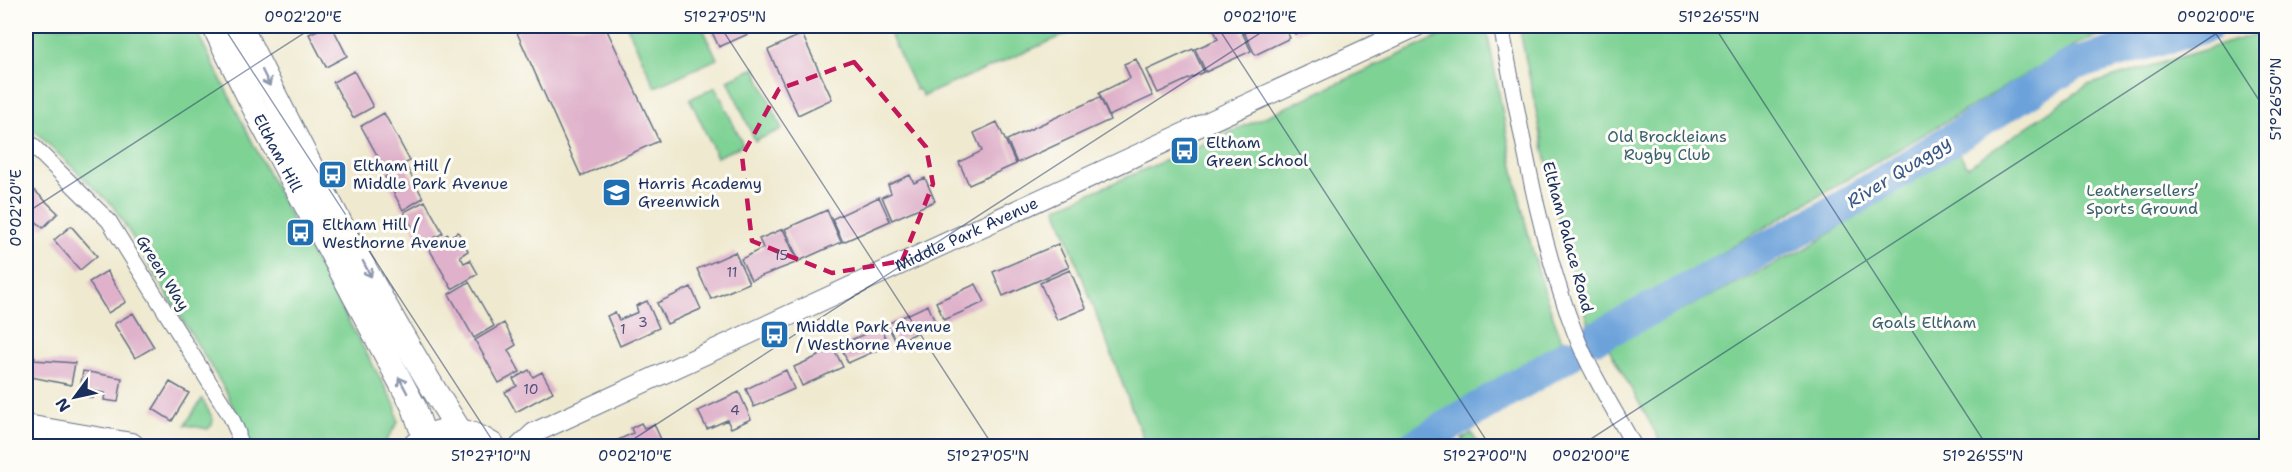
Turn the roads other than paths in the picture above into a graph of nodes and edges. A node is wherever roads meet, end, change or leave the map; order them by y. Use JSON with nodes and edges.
{"nodes":[{"id":1,"x":214,"y":26,"type":"edge"},
{"id":2,"x":240,"y":26,"type":"edge"},
{"id":3,"x":1417,"y":26,"type":"edge"},
{"id":4,"x":1501,"y":26,"type":"edge"},
{"id":5,"x":26,"y":139,"type":"edge"},
{"id":6,"x":26,"y":428,"type":"edge"},
{"id":7,"x":459,"y":430,"type":"junction"},
{"id":8,"x":421,"y":443,"type":"edge"},
{"id":9,"x":131,"y":447,"type":"edge"},
{"id":10,"x":238,"y":447,"type":"edge"},
{"id":11,"x":492,"y":447,"type":"edge"},
{"id":12,"x":520,"y":447,"type":"edge"},
{"id":13,"x":1634,"y":447,"type":"edge"}],
"edges":[{"from":8,"to":1,"type":"main road","name":"Eltham Hill","one_way":true},
{"from":2,"to":7,"type":"main road","name":"Eltham Hill","one_way":true},
{"from":3,"to":12,"type":"street","name":"Middle Park Avenue"},
{"from":4,"to":13,"type":"street","name":"Eltham Palace Road"},
{"from":5,"to":10,"type":"street","name":"Green Way"},
{"from":6,"to":9,"type":"highway"},
{"from":7,"to":8,"type":"highway"},
{"from":7,"to":11,"type":"highway"}]}
